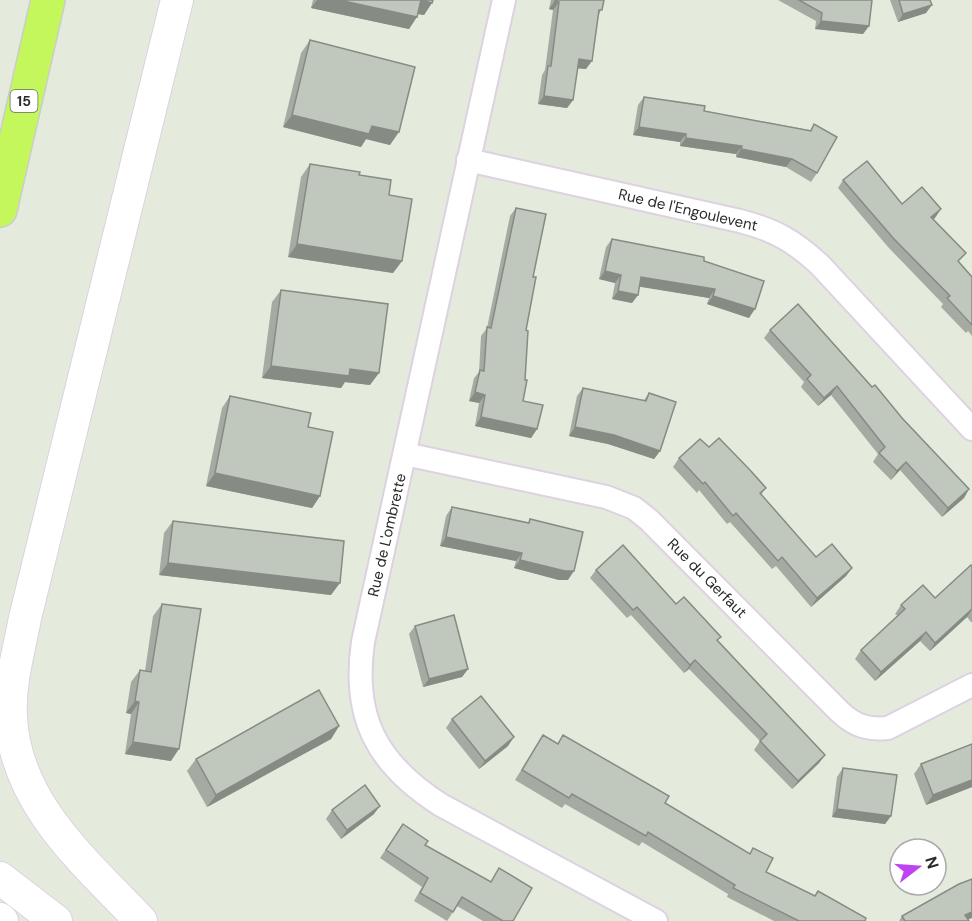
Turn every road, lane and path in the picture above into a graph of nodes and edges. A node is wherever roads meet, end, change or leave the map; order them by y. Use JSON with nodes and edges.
{"nodes":[{"id":1,"x":48,"y":0,"type":"edge"},
{"id":2,"x":70,"y":0,"type":"edge"},
{"id":3,"x":177,"y":0,"type":"edge"},
{"id":4,"x":504,"y":0,"type":"edge"},
{"id":5,"x":468,"y":160,"type":"junction"},
{"id":6,"x":1,"y":206,"type":"edge"},
{"id":7,"x":972,"y":429,"type":"edge"},
{"id":8,"x":405,"y":454,"type":"junction"},
{"id":9,"x":972,"y":685,"type":"edge"},
{"id":10,"x":0,"y":878,"type":"edge"},
{"id":11,"x":56,"y":921,"type":"edge"},
{"id":12,"x":141,"y":921,"type":"edge"},
{"id":13,"x":656,"y":921,"type":"edge"}],
"edges":[{"from":1,"to":6,"type":"highway","number":"15"},
{"from":2,"to":6,"type":"highway"},
{"from":3,"to":12,"type":"main road"},
{"from":4,"to":5,"type":"street","name":"Rue de L'ombrette"},
{"from":5,"to":7,"type":"street","name":"Rue de l'Engoulevent"},
{"from":5,"to":8,"type":"street","name":"Rue de L'ombrette"},
{"from":8,"to":9,"type":"street","name":"Rue du Gerfaut"},
{"from":8,"to":13,"type":"street","name":"Rue de L'ombrette"},
{"from":10,"to":11,"type":"main road"}]}
